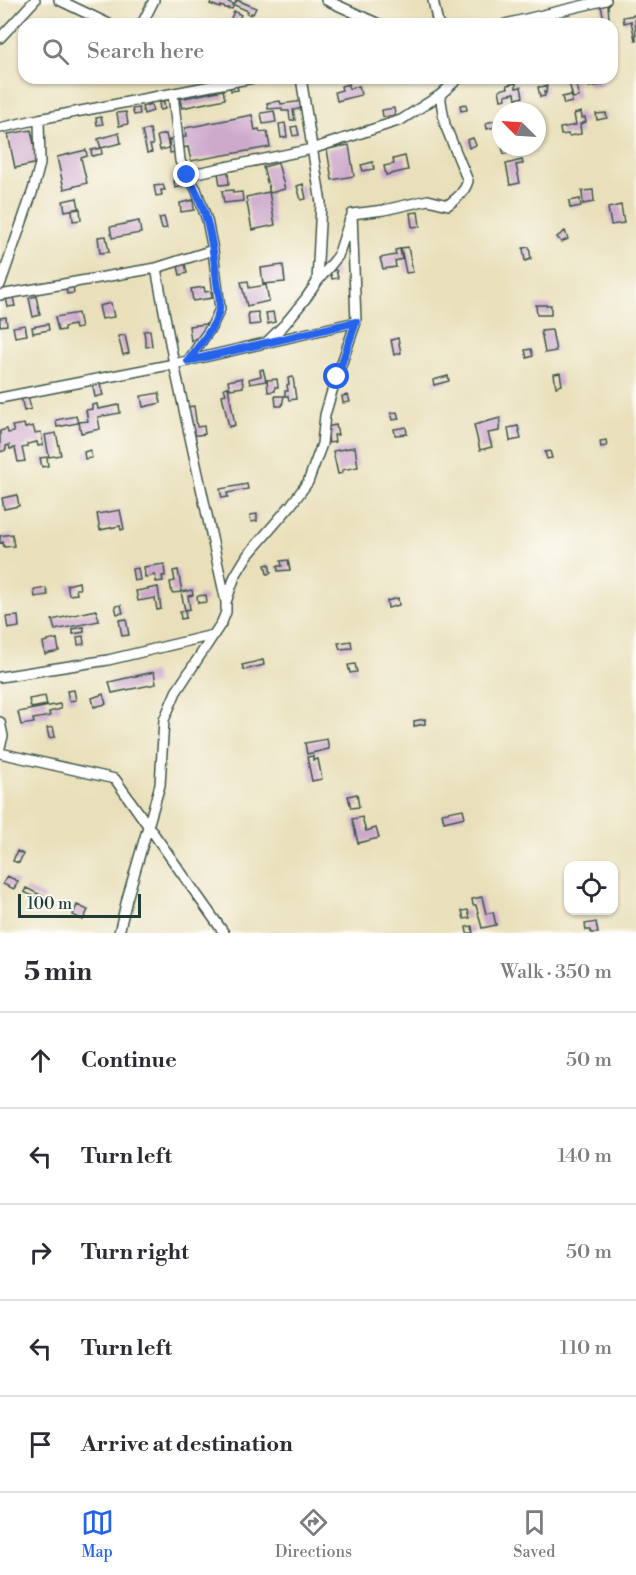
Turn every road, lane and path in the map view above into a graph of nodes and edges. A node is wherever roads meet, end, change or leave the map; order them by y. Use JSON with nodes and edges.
{"nodes":[{"id":1,"x":34,"y":0,"type":"edge"},
{"id":2,"x":59,"y":0,"type":"edge"},
{"id":3,"x":154,"y":0,"type":"edge"},
{"id":4,"x":326,"y":0,"type":"edge"},
{"id":5,"x":433,"y":0,"type":"edge"},
{"id":6,"x":600,"y":1,"type":"edge"},
{"id":7,"x":550,"y":14,"type":"junction"},
{"id":8,"x":96,"y":18,"type":"edge"},
{"id":9,"x":145,"y":18,"type":"edge"},
{"id":10,"x":366,"y":18,"type":"edge"},
{"id":11,"x":437,"y":18,"type":"edge"},
{"id":12,"x":532,"y":18,"type":"edge"},
{"id":13,"x":546,"y":18,"type":"edge"},
{"id":14,"x":0,"y":38,"type":"edge"},
{"id":15,"x":208,"y":84,"type":"edge"},
{"id":16,"x":302,"y":84,"type":"edge"},
{"id":17,"x":453,"y":84,"type":"edge"},
{"id":18,"x":173,"y":93,"type":"junction"},
{"id":19,"x":441,"y":95,"type":"junction"},
{"id":20,"x":39,"y":119,"type":"junction"},
{"id":21,"x":0,"y":129,"type":"edge"},
{"id":22,"x":312,"y":149,"type":"junction"},
{"id":23,"x":187,"y":175,"type":"junction"},
{"id":24,"x":352,"y":214,"type":"junction"},
{"id":25,"x":213,"y":250,"type":"junction"},
{"id":26,"x":156,"y":268,"type":"junction"},
{"id":27,"x":317,"y":282,"type":"junction"},
{"id":28,"x":0,"y":285,"type":"edge"},
{"id":29,"x":0,"y":296,"type":"edge"},
{"id":30,"x":356,"y":322,"type":"junction"},
{"id":31,"x":266,"y":343,"type":"junction"},
{"id":32,"x":188,"y":361,"type":"junction"},
{"id":33,"x":174,"y":364,"type":"junction"},
{"id":34,"x":0,"y":398,"type":"edge"},
{"id":35,"x":226,"y":602,"type":"junction"},
{"id":36,"x":213,"y":635,"type":"junction"},
{"id":37,"x":0,"y":677,"type":"edge"},
{"id":38,"x":0,"y":722,"type":"edge"},
{"id":39,"x":0,"y":747,"type":"edge"},
{"id":40,"x":0,"y":753,"type":"edge"},
{"id":41,"x":148,"y":827,"type":"junction"},
{"id":42,"x":220,"y":931,"type":"edge"},
{"id":43,"x":119,"y":933,"type":"edge"}],
"edges":[{"from":1,"to":14,"type":"street"},
{"from":2,"to":8,"type":"street"},
{"from":3,"to":9,"type":"street"},
{"from":4,"to":10,"type":"street"},
{"from":5,"to":11,"type":"street"},
{"from":6,"to":7,"type":"street"},
{"from":7,"to":12,"type":"street"},
{"from":7,"to":13,"type":"street"},
{"from":15,"to":18,"type":"street"},
{"from":16,"to":22,"type":"street"},
{"from":17,"to":19,"type":"street"},
{"from":18,"to":20,"type":"street"},
{"from":18,"to":23,"type":"street"},
{"from":19,"to":22,"type":"street"},
{"from":19,"to":24,"type":"street"},
{"from":20,"to":21,"type":"street"},
{"from":20,"to":28,"type":"street"},
{"from":22,"to":23,"type":"street"},
{"from":22,"to":27,"type":"street"},
{"from":23,"to":25,"type":"street"},
{"from":24,"to":27,"type":"street"},
{"from":24,"to":30,"type":"street"},
{"from":25,"to":26,"type":"street"},
{"from":25,"to":32,"type":"street"},
{"from":26,"to":29,"type":"street"},
{"from":26,"to":33,"type":"street"},
{"from":27,"to":31,"type":"street"},
{"from":30,"to":31,"type":"street"},
{"from":30,"to":35,"type":"street"},
{"from":31,"to":32,"type":"street"},
{"from":32,"to":33,"type":"street"},
{"from":33,"to":34,"type":"street"},
{"from":33,"to":35,"type":"street"},
{"from":35,"to":36,"type":"street"},
{"from":36,"to":37,"type":"street"},
{"from":36,"to":41,"type":"street"},
{"from":38,"to":39,"type":"street"},
{"from":40,"to":41,"type":"street"},
{"from":41,"to":42,"type":"street"},
{"from":41,"to":43,"type":"street"}]}
